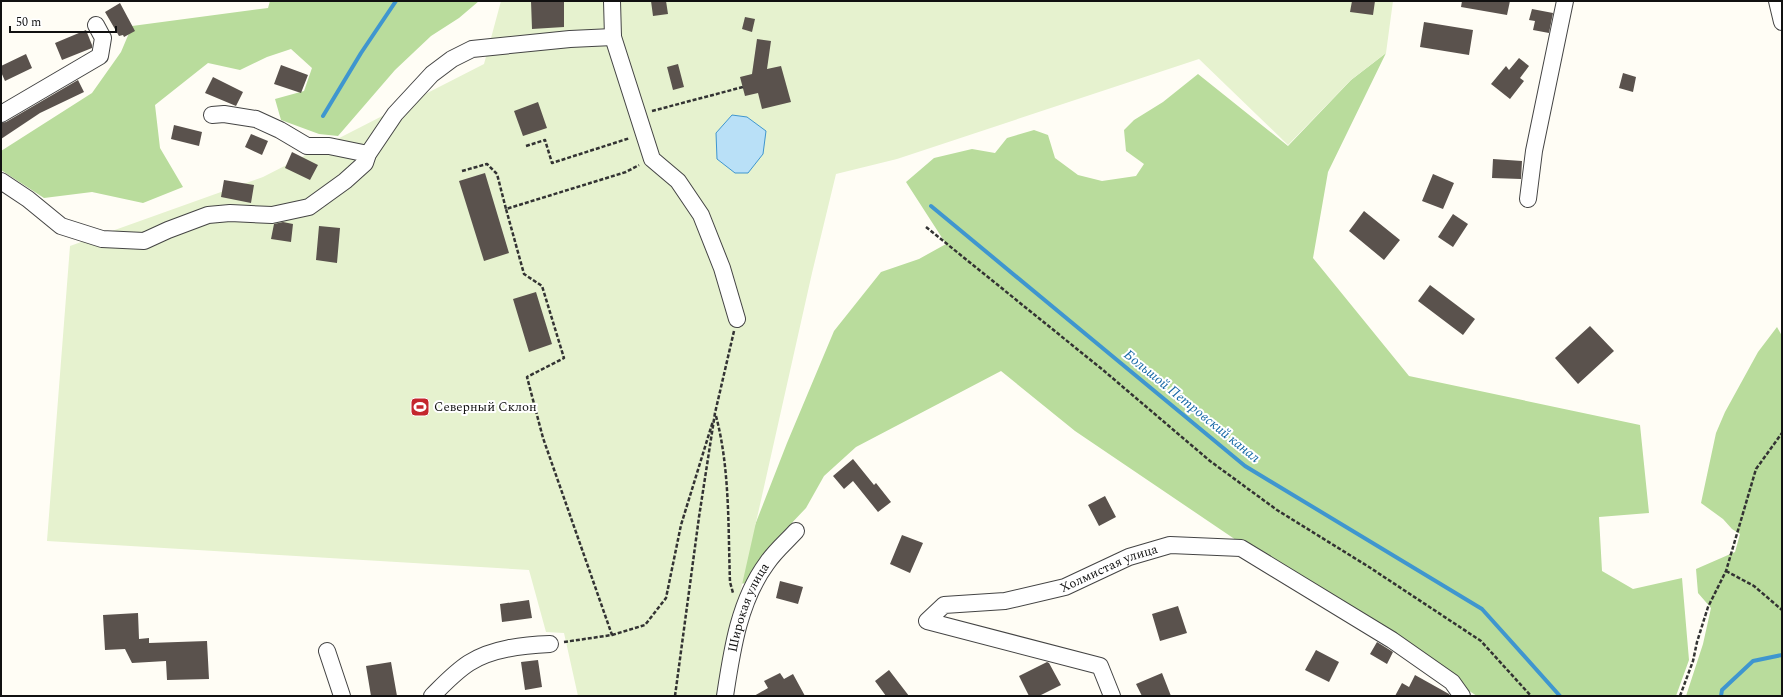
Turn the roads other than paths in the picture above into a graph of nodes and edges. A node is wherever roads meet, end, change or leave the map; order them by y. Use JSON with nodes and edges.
{"nodes":[{"id":1,"x":612,"y":1,"type":"edge"},
{"id":2,"x":1565,"y":1,"type":"edge"},
{"id":3,"x":1777,"y":1,"type":"edge"},
{"id":4,"x":1782,"y":22,"type":"edge"},
{"id":5,"x":96,"y":26,"type":"dead end"},
{"id":6,"x":613,"y":37,"type":"junction"},
{"id":7,"x":1,"y":114,"type":"edge"},
{"id":8,"x":212,"y":116,"type":"dead end"},
{"id":9,"x":368,"y":154,"type":"junction"},
{"id":10,"x":1,"y":181,"type":"edge"},
{"id":11,"x":1528,"y":199,"type":"dead end"},
{"id":12,"x":737,"y":319,"type":"road end"},
{"id":13,"x":796,"y":531,"type":"dead end"},
{"id":14,"x":550,"y":644,"type":"road end"},
{"id":15,"x":327,"y":651,"type":"dead end"},
{"id":16,"x":342,"y":696,"type":"edge"},
{"id":17,"x":432,"y":696,"type":"edge"},
{"id":18,"x":725,"y":696,"type":"edge"},
{"id":19,"x":1112,"y":696,"type":"edge"},
{"id":20,"x":1462,"y":696,"type":"edge"}],
"edges":[{"from":1,"to":6,"type":"street"},
{"from":2,"to":11,"type":"street"},
{"from":3,"to":4,"type":"street"},
{"from":5,"to":7,"type":"street"},
{"from":6,"to":9,"type":"street"},
{"from":6,"to":12,"type":"street"},
{"from":8,"to":9,"type":"street"},
{"from":9,"to":10,"type":"street"},
{"from":13,"to":18,"type":"street","name":"Широкая улица"},
{"from":14,"to":17,"type":"street"},
{"from":15,"to":16,"type":"street"},
{"from":19,"to":20,"type":"street","name":"Холмистая улица"}]}
